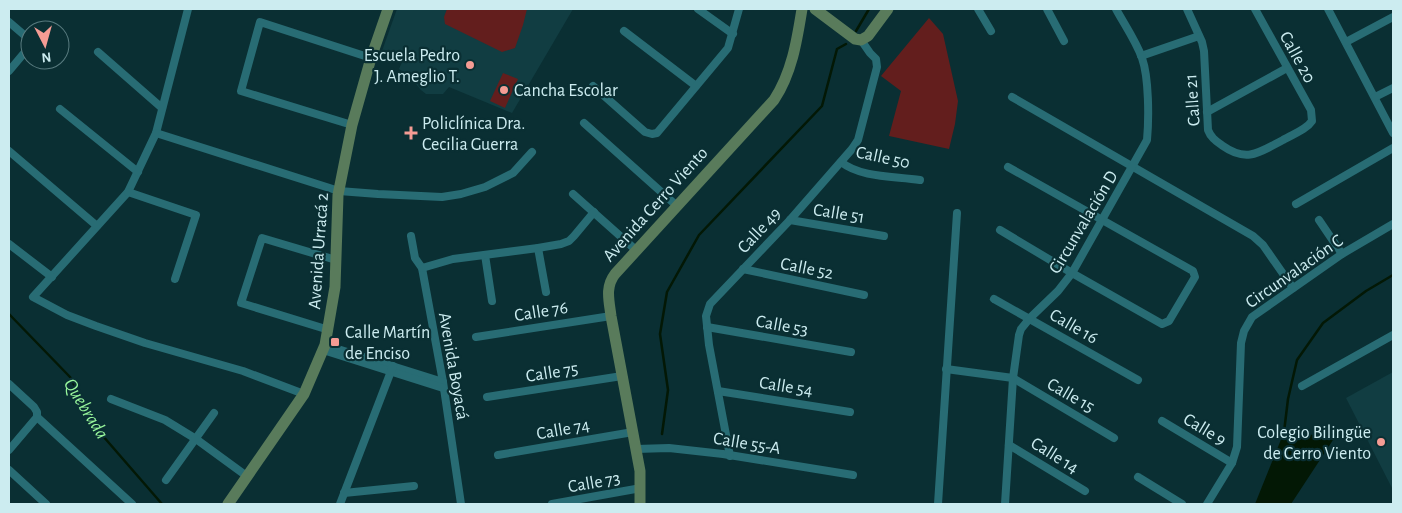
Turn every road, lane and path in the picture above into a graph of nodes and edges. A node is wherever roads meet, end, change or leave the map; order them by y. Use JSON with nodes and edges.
{"nodes":[{"id":1,"x":188,"y":9,"type":"edge"},
{"id":2,"x":388,"y":9,"type":"edge"},
{"id":3,"x":698,"y":9,"type":"edge"},
{"id":4,"x":739,"y":9,"type":"edge"},
{"id":5,"x":802,"y":9,"type":"edge"},
{"id":6,"x":815,"y":9,"type":"edge"},
{"id":7,"x":888,"y":9,"type":"edge"},
{"id":8,"x":978,"y":9,"type":"edge"},
{"id":9,"x":1047,"y":9,"type":"edge"},
{"id":10,"x":1116,"y":9,"type":"edge"},
{"id":11,"x":1187,"y":9,"type":"edge"},
{"id":12,"x":1255,"y":9,"type":"edge"},
{"id":13,"x":1328,"y":9,"type":"edge"},
{"id":14,"x":1393,"y":16,"type":"edge"},
{"id":15,"x":9,"y":22,"type":"edge"},
{"id":16,"x":20,"y":31,"type":"edge"},
{"id":17,"x":624,"y":31,"type":"dead end"},
{"id":18,"x":991,"y":31,"type":"dead end"},
{"id":19,"x":732,"y":34,"type":"junction"},
{"id":20,"x":1199,"y":36,"type":"junction"},
{"id":21,"x":862,"y":40,"type":"junction"},
{"id":22,"x":1064,"y":41,"type":"dead end"},
{"id":23,"x":1346,"y":42,"type":"junction"},
{"id":24,"x":98,"y":52,"type":"dead end"},
{"id":25,"x":1142,"y":56,"type":"junction"},
{"id":26,"x":20,"y":58,"type":"edge"},
{"id":27,"x":371,"y":58,"type":"junction"},
{"id":28,"x":1288,"y":68,"type":"junction"},
{"id":29,"x":9,"y":71,"type":"edge"},
{"id":30,"x":593,"y":86,"type":"dead end"},
{"id":31,"x":696,"y":86,"type":"junction"},
{"id":32,"x":1393,"y":88,"type":"edge"},
{"id":33,"x":1012,"y":97,"type":"dead end"},
{"id":34,"x":1376,"y":98,"type":"junction"},
{"id":35,"x":162,"y":108,"type":"junction"},
{"id":36,"x":60,"y":109,"type":"dead end"},
{"id":37,"x":1207,"y":112,"type":"junction"},
{"id":38,"x":1312,"y":120,"type":"joint"},
{"id":39,"x":584,"y":123,"type":"dead end"},
{"id":40,"x":352,"y":125,"type":"junction"},
{"id":41,"x":156,"y":133,"type":"junction"},
{"id":42,"x":1393,"y":133,"type":"edge"},
{"id":43,"x":1393,"y":148,"type":"edge"},
{"id":44,"x":9,"y":151,"type":"edge"},
{"id":45,"x":532,"y":152,"type":"dead end"},
{"id":46,"x":841,"y":162,"type":"junction"},
{"id":47,"x":1008,"y":167,"type":"dead end"},
{"id":48,"x":1134,"y":167,"type":"junction"},
{"id":49,"x":138,"y":172,"type":"junction"},
{"id":50,"x":920,"y":180,"type":"dead end"},
{"id":51,"x":339,"y":190,"type":"junction"},
{"id":52,"x":128,"y":192,"type":"junction"},
{"id":53,"x":573,"y":194,"type":"dead end"},
{"id":54,"x":1296,"y":204,"type":"dead end"},
{"id":55,"x":677,"y":206,"type":"junction"},
{"id":56,"x":594,"y":212,"type":"junction"},
{"id":57,"x":957,"y":213,"type":"dead end"},
{"id":58,"x":790,"y":220,"type":"junction"},
{"id":59,"x":1319,"y":220,"type":"dead end"},
{"id":60,"x":1102,"y":221,"type":"junction"},
{"id":61,"x":1393,"y":224,"type":"edge"},
{"id":62,"x":98,"y":226,"type":"junction"},
{"id":63,"x":1000,"y":230,"type":"dead end"},
{"id":64,"x":411,"y":236,"type":"dead end"},
{"id":65,"x":884,"y":236,"type":"dead end"},
{"id":66,"x":9,"y":244,"type":"edge"},
{"id":67,"x":538,"y":248,"type":"junction"},
{"id":68,"x":637,"y":251,"type":"junction"},
{"id":69,"x":1342,"y":254,"type":"junction"},
{"id":70,"x":485,"y":255,"type":"junction"},
{"id":71,"x":336,"y":260,"type":"junction"},
{"id":72,"x":422,"y":268,"type":"junction"},
{"id":73,"x":743,"y":270,"type":"junction"},
{"id":74,"x":1072,"y":273,"type":"junction"},
{"id":75,"x":52,"y":277,"type":"junction"},
{"id":76,"x":175,"y":279,"type":"dead end"},
{"id":77,"x":1293,"y":288,"type":"junction"},
{"id":78,"x":546,"y":292,"type":"dead end"},
{"id":79,"x":864,"y":295,"type":"dead end"},
{"id":80,"x":994,"y":299,"type":"dead end"},
{"id":81,"x":492,"y":300,"type":"dead end"},
{"id":82,"x":612,"y":316,"type":"junction"},
{"id":83,"x":1030,"y":318,"type":"junction"},
{"id":84,"x":708,"y":327,"type":"junction"},
{"id":85,"x":329,"y":330,"type":"junction"},
{"id":86,"x":1393,"y":335,"type":"edge"},
{"id":87,"x":476,"y":337,"type":"dead end"},
{"id":88,"x":324,"y":347,"type":"junction"},
{"id":89,"x":851,"y":352,"type":"dead end"},
{"id":90,"x":392,"y":369,"type":"junction"},
{"id":91,"x":946,"y":369,"type":"junction"},
{"id":92,"x":622,"y":376,"type":"junction"},
{"id":93,"x":1013,"y":378,"type":"junction"},
{"id":94,"x":1138,"y":380,"type":"dead end"},
{"id":95,"x":9,"y":384,"type":"edge"},
{"id":96,"x":443,"y":385,"type":"junction"},
{"id":97,"x":1302,"y":386,"type":"dead end"},
{"id":98,"x":718,"y":390,"type":"junction"},
{"id":99,"x":304,"y":394,"type":"junction"},
{"id":100,"x":487,"y":397,"type":"dead end"},
{"id":101,"x":111,"y":399,"type":"dead end"},
{"id":102,"x":214,"y":412,"type":"dead end"},
{"id":103,"x":850,"y":412,"type":"dead end"},
{"id":104,"x":37,"y":417,"type":"junction"},
{"id":105,"x":1162,"y":421,"type":"dead end"},
{"id":106,"x":633,"y":432,"type":"junction"},
{"id":107,"x":1114,"y":438,"type":"dead end"},
{"id":108,"x":196,"y":439,"type":"junction"},
{"id":109,"x":1009,"y":444,"type":"junction"},
{"id":110,"x":636,"y":449,"type":"junction"},
{"id":111,"x":9,"y":450,"type":"edge"},
{"id":112,"x":498,"y":455,"type":"dead end"},
{"id":113,"x":730,"y":456,"type":"junction"},
{"id":114,"x":1232,"y":463,"type":"junction"},
{"id":115,"x":9,"y":470,"type":"edge"},
{"id":116,"x":853,"y":475,"type":"dead end"},
{"id":117,"x":248,"y":477,"type":"junction"},
{"id":118,"x":1138,"y":477,"type":"dead end"},
{"id":119,"x":166,"y":480,"type":"dead end"},
{"id":120,"x":414,"y":486,"type":"dead end"},
{"id":121,"x":640,"y":488,"type":"junction"},
{"id":122,"x":1085,"y":491,"type":"dead end"},
{"id":123,"x":344,"y":494,"type":"junction"},
{"id":124,"x":574,"y":502,"type":"edge"},
{"id":125,"x":46,"y":504,"type":"edge"},
{"id":126,"x":132,"y":504,"type":"edge"},
{"id":127,"x":228,"y":504,"type":"edge"},
{"id":128,"x":340,"y":504,"type":"edge"},
{"id":129,"x":461,"y":504,"type":"edge"},
{"id":130,"x":552,"y":504,"type":"edge"},
{"id":131,"x":640,"y":504,"type":"edge"},
{"id":132,"x":938,"y":504,"type":"edge"},
{"id":133,"x":1005,"y":504,"type":"edge"},
{"id":134,"x":1182,"y":504,"type":"edge"},
{"id":135,"x":1207,"y":504,"type":"edge"}],
"edges":[{"from":1,"to":35,"type":"street"},
{"from":2,"to":27,"type":"street","name":"Avenida Urracá 2"},
{"from":3,"to":19,"type":"street"},
{"from":4,"to":19,"type":"street"},
{"from":5,"to":55,"type":"street","name":"Avenida Cerro Viento"},
{"from":6,"to":21,"type":"street"},
{"from":7,"to":21,"type":"street"},
{"from":8,"to":18,"type":"street"},
{"from":9,"to":22,"type":"street"},
{"from":10,"to":25,"type":"street","name":"Circunvalación D"},
{"from":11,"to":20,"type":"street","name":"Calle 21"},
{"from":12,"to":28,"type":"street","name":"Calle 20"},
{"from":13,"to":23,"type":"street"},
{"from":14,"to":23,"type":"street"},
{"from":15,"to":16,"type":"street"},
{"from":17,"to":31,"type":"street"},
{"from":19,"to":31,"type":"street"},
{"from":20,"to":25,"type":"street"},
{"from":20,"to":37,"type":"street","name":"Calle 21"},
{"from":21,"to":46,"type":"street","name":"Calle 49"},
{"from":23,"to":34,"type":"street"},
{"from":24,"to":35,"type":"street"},
{"from":25,"to":48,"type":"street","name":"Circunvalación D"},
{"from":26,"to":29,"type":"street"},
{"from":27,"to":40,"type":"street","name":"Avenida Urracá 2"},
{"from":27,"to":40,"type":"street"},
{"from":28,"to":37,"type":"street"},
{"from":28,"to":38,"type":"street","name":"Calle 20"},
{"from":30,"to":31,"type":"street"},
{"from":32,"to":34,"type":"street"},
{"from":33,"to":48,"type":"street"},
{"from":34,"to":42,"type":"street"},
{"from":35,"to":41,"type":"street"},
{"from":36,"to":49,"type":"street"},
{"from":37,"to":38,"type":"street","name":"Calle 21"},
{"from":39,"to":55,"type":"street"},
{"from":40,"to":51,"type":"street","name":"Avenida Urracá 2"},
{"from":41,"to":49,"type":"street"},
{"from":41,"to":51,"type":"street"},
{"from":43,"to":54,"type":"street"},
{"from":44,"to":62,"type":"street"},
{"from":45,"to":51,"type":"street"},
{"from":46,"to":50,"type":"street","name":"Calle 50"},
{"from":46,"to":58,"type":"street","name":"Calle 49"},
{"from":47,"to":60,"type":"street"},
{"from":48,"to":60,"type":"street","name":"Circunvalación D"},
{"from":48,"to":77,"type":"street"},
{"from":49,"to":52,"type":"street"},
{"from":51,"to":71,"type":"street","name":"Avenida Urracá 2"},
{"from":52,"to":62,"type":"street"},
{"from":52,"to":76,"type":"street"},
{"from":53,"to":56,"type":"street"},
{"from":55,"to":68,"type":"street","name":"Avenida Cerro Viento"},
{"from":56,"to":67,"type":"street"},
{"from":56,"to":68,"type":"street"},
{"from":57,"to":91,"type":"street"},
{"from":58,"to":65,"type":"street","name":"Calle 51"},
{"from":58,"to":73,"type":"street","name":"Calle 49"},
{"from":59,"to":69,"type":"street"},
{"from":60,"to":74,"type":"street","name":"Circunvalación D"},
{"from":60,"to":74,"type":"street"},
{"from":61,"to":69,"type":"street","name":"Circunvalación C"},
{"from":62,"to":75,"type":"street"},
{"from":63,"to":74,"type":"street"},
{"from":64,"to":72,"type":"street","name":"Avenida Boyacá"},
{"from":66,"to":75,"type":"street"},
{"from":67,"to":70,"type":"street"},
{"from":67,"to":78,"type":"street"},
{"from":68,"to":82,"type":"street","name":"Avenida Cerro Viento"},
{"from":69,"to":77,"type":"street","name":"Circunvalación C"},
{"from":70,"to":72,"type":"street"},
{"from":70,"to":81,"type":"street"},
{"from":71,"to":85,"type":"street","name":"Avenida Urracá 2"},
{"from":71,"to":85,"type":"street"},
{"from":72,"to":96,"type":"street","name":"Avenida Boyacá"},
{"from":73,"to":79,"type":"street","name":"Calle 52"},
{"from":73,"to":84,"type":"street","name":"Calle 49"},
{"from":74,"to":83,"type":"street","name":"Circunvalación D"},
{"from":75,"to":99,"type":"street"},
{"from":77,"to":114,"type":"street","name":"Circunvalación C"},
{"from":80,"to":83,"type":"street","name":"Calle 16"},
{"from":82,"to":87,"type":"street","name":"Calle 76"},
{"from":82,"to":92,"type":"street","name":"Avenida Cerro Viento"},
{"from":83,"to":93,"type":"street","name":"Circunvalación D"},
{"from":83,"to":94,"type":"street","name":"Calle 16"},
{"from":84,"to":89,"type":"street","name":"Calle 53"},
{"from":84,"to":98,"type":"street","name":"Calle 49"},
{"from":85,"to":88,"type":"street","name":"Avenida Urracá 2"},
{"from":86,"to":97,"type":"street"},
{"from":88,"to":90,"type":"street"},
{"from":88,"to":99,"type":"street","name":"Avenida Urracá 2"},
{"from":90,"to":96,"type":"street"},
{"from":90,"to":123,"type":"street"},
{"from":91,"to":93,"type":"street"},
{"from":91,"to":132,"type":"street"},
{"from":92,"to":100,"type":"street","name":"Calle 75"},
{"from":92,"to":106,"type":"street","name":"Avenida Cerro Viento"},
{"from":93,"to":107,"type":"street","name":"Calle 15"},
{"from":93,"to":109,"type":"street","name":"Circunvalación D"},
{"from":95,"to":104,"type":"street"},
{"from":96,"to":129,"type":"street","name":"Avenida Boyacá"},
{"from":98,"to":103,"type":"street","name":"Calle 54"},
{"from":98,"to":113,"type":"street","name":"Calle 49"},
{"from":99,"to":117,"type":"street","name":"Avenida Urracá 2"},
{"from":101,"to":108,"type":"street"},
{"from":102,"to":108,"type":"street"},
{"from":104,"to":111,"type":"street"},
{"from":104,"to":126,"type":"street"},
{"from":105,"to":114,"type":"street","name":"Calle 9"},
{"from":106,"to":110,"type":"street","name":"Avenida Cerro Viento"},
{"from":106,"to":112,"type":"street","name":"Calle 74"},
{"from":108,"to":117,"type":"street"},
{"from":108,"to":119,"type":"street"},
{"from":109,"to":122,"type":"street","name":"Calle 14"},
{"from":109,"to":133,"type":"street","name":"Circunvalación D"},
{"from":110,"to":113,"type":"street","name":"Calle 55-A"},
{"from":110,"to":121,"type":"street","name":"Avenida Cerro Viento"},
{"from":113,"to":116,"type":"street","name":"Calle 55-A"},
{"from":114,"to":135,"type":"street","name":"Circunvalación C"},
{"from":115,"to":125,"type":"street"},
{"from":117,"to":127,"type":"street","name":"Avenida Urracá 2"},
{"from":118,"to":134,"type":"street"},
{"from":120,"to":123,"type":"street"},
{"from":121,"to":124,"type":"street","name":"Calle 73"},
{"from":121,"to":131,"type":"street","name":"Avenida Cerro Viento"},
{"from":123,"to":128,"type":"street"},
{"from":124,"to":130,"type":"street","name":"Calle 73"}]}
